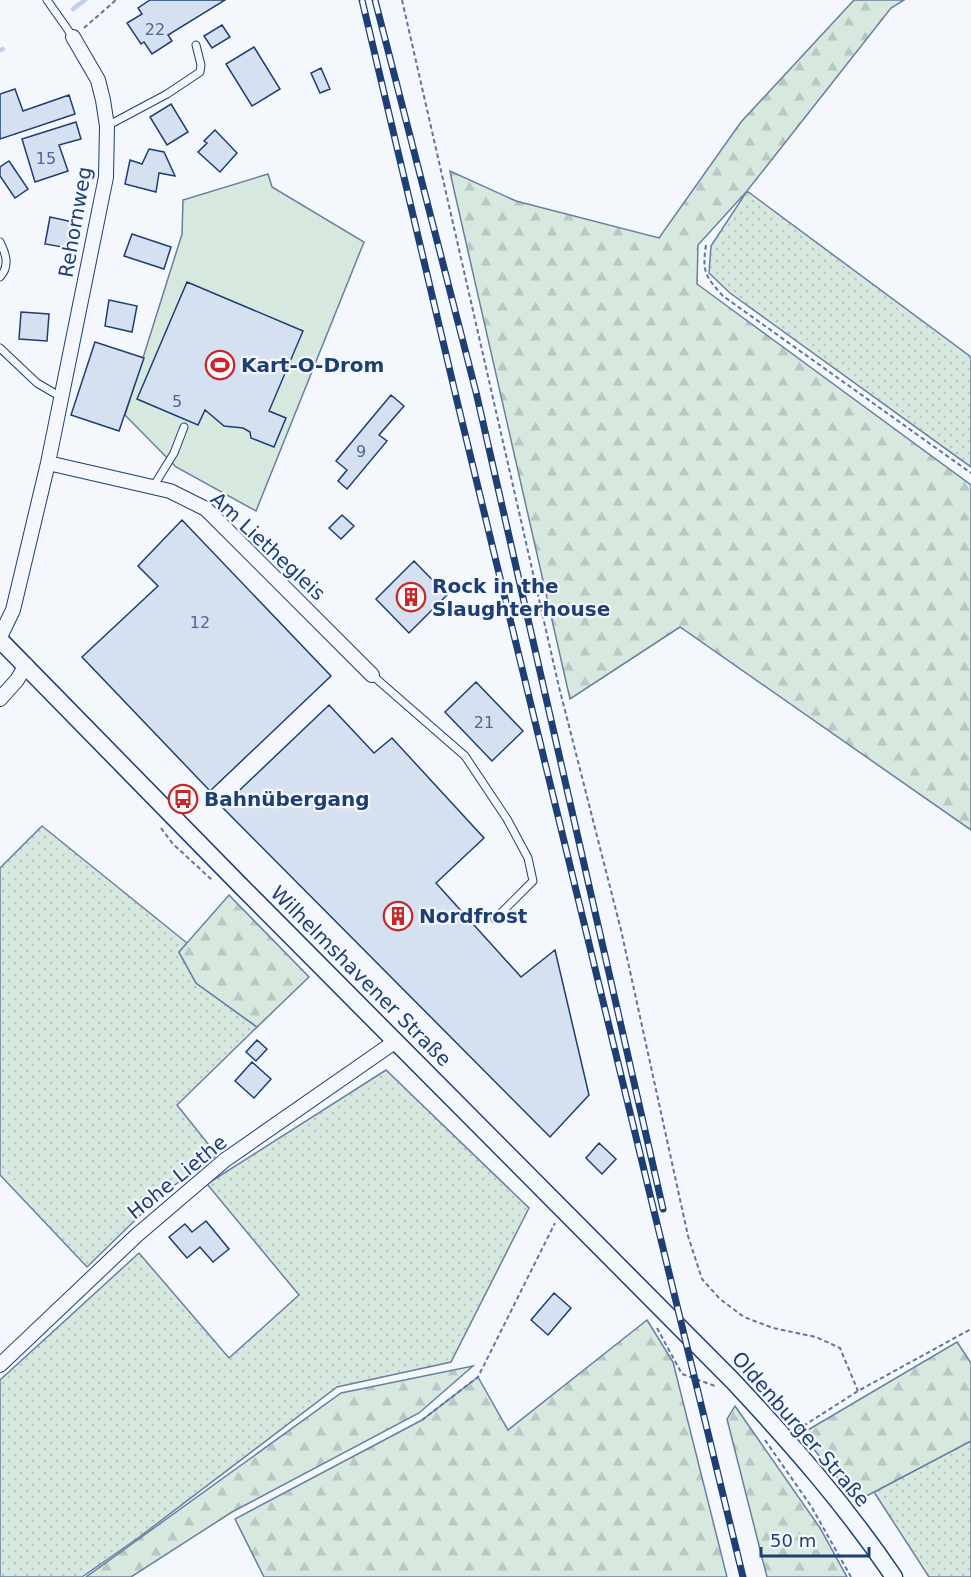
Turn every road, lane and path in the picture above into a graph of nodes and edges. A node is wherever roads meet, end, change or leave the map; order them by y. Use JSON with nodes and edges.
{"nodes":[{"id":1,"x":47,"y":0,"type":"edge"},
{"id":2,"x":116,"y":0,"type":"edge"},
{"id":3,"x":402,"y":0,"type":"edge"},
{"id":4,"x":73,"y":37,"type":"junction"},
{"id":5,"x":196,"y":45,"type":"dead end"},
{"id":6,"x":107,"y":126,"type":"junction"},
{"id":7,"x":0,"y":242,"type":"edge"},
{"id":8,"x":706,"y":245,"type":"dead end"},
{"id":9,"x":0,"y":277,"type":"edge"},
{"id":10,"x":0,"y":348,"type":"edge"},
{"id":11,"x":61,"y":397,"type":"junction"},
{"id":12,"x":184,"y":427,"type":"dead end"},
{"id":13,"x":48,"y":463,"type":"junction"},
{"id":14,"x":971,"y":473,"type":"edge"},
{"id":15,"x":153,"y":487,"type":"junction"},
{"id":16,"x":0,"y":638,"type":"edge"},
{"id":17,"x":26,"y":665,"type":"junction"},
{"id":18,"x":372,"y":675,"type":"joint"},
{"id":19,"x":0,"y":699,"type":"edge"},
{"id":20,"x":495,"y":919,"type":"dead end"},
{"id":21,"x":396,"y":1041,"type":"junction"},
{"id":22,"x":564,"y":1212,"type":"junction"},
{"id":23,"x":971,"y":1329,"type":"edge"},
{"id":24,"x":694,"y":1340,"type":"joint"},
{"id":25,"x":0,"y":1365,"type":"edge"},
{"id":26,"x":703,"y":1382,"type":"dead end"},
{"id":27,"x":718,"y":1387,"type":"dead end"},
{"id":28,"x":858,"y":1391,"type":"junction"},
{"id":29,"x":422,"y":1420,"type":"dead end"},
{"id":30,"x":760,"y":1434,"type":"dead end"},
{"id":31,"x":786,"y":1437,"type":"junction"},
{"id":32,"x":771,"y":1450,"type":"junction"},
{"id":33,"x":851,"y":1577,"type":"edge"},
{"id":34,"x":894,"y":1577,"type":"edge"}],
"edges":[{"from":1,"to":4,"type":"lane","name":"Rehornweg"},
{"from":2,"to":4,"type":"path"},
{"from":3,"to":28,"type":"path"},
{"from":4,"to":6,"type":"street","name":"Rehornweg"},
{"from":5,"to":6,"type":"lane"},
{"from":6,"to":11,"type":"street","name":"Rehornweg"},
{"from":7,"to":9,"type":"lane"},
{"from":8,"to":14,"type":"path"},
{"from":10,"to":11,"type":"lane"},
{"from":11,"to":13,"type":"street","name":"Rehornweg"},
{"from":12,"to":15,"type":"lane"},
{"from":13,"to":15,"type":"street","name":"Am Liethegleis"},
{"from":13,"to":16,"type":"street"},
{"from":15,"to":18,"type":"street","name":"Am Liethegleis"},
{"from":16,"to":17,"type":"street","name":"Wilhelmshavener Straße"},
{"from":17,"to":19,"type":"street"},
{"from":17,"to":21,"type":"street","name":"Wilhelmshavener Straße"},
{"from":18,"to":20,"type":"lane"},
{"from":21,"to":22,"type":"street","name":"Wilhelmshavener Straße"},
{"from":21,"to":25,"type":"street","name":"Hohe Liethe"},
{"from":22,"to":24,"type":"street","name":"Wilhelmshavener Straße"},
{"from":22,"to":29,"type":"path"},
{"from":23,"to":28,"type":"path"},
{"from":24,"to":31,"type":"street","name":"Oldenburger Straße"},
{"from":26,"to":27,"type":"path"},
{"from":28,"to":31,"type":"path"},
{"from":30,"to":32,"type":"path"},
{"from":31,"to":32,"type":"path"},
{"from":31,"to":34,"type":"street","name":"Oldenburger Straße"},
{"from":32,"to":33,"type":"path"}]}
